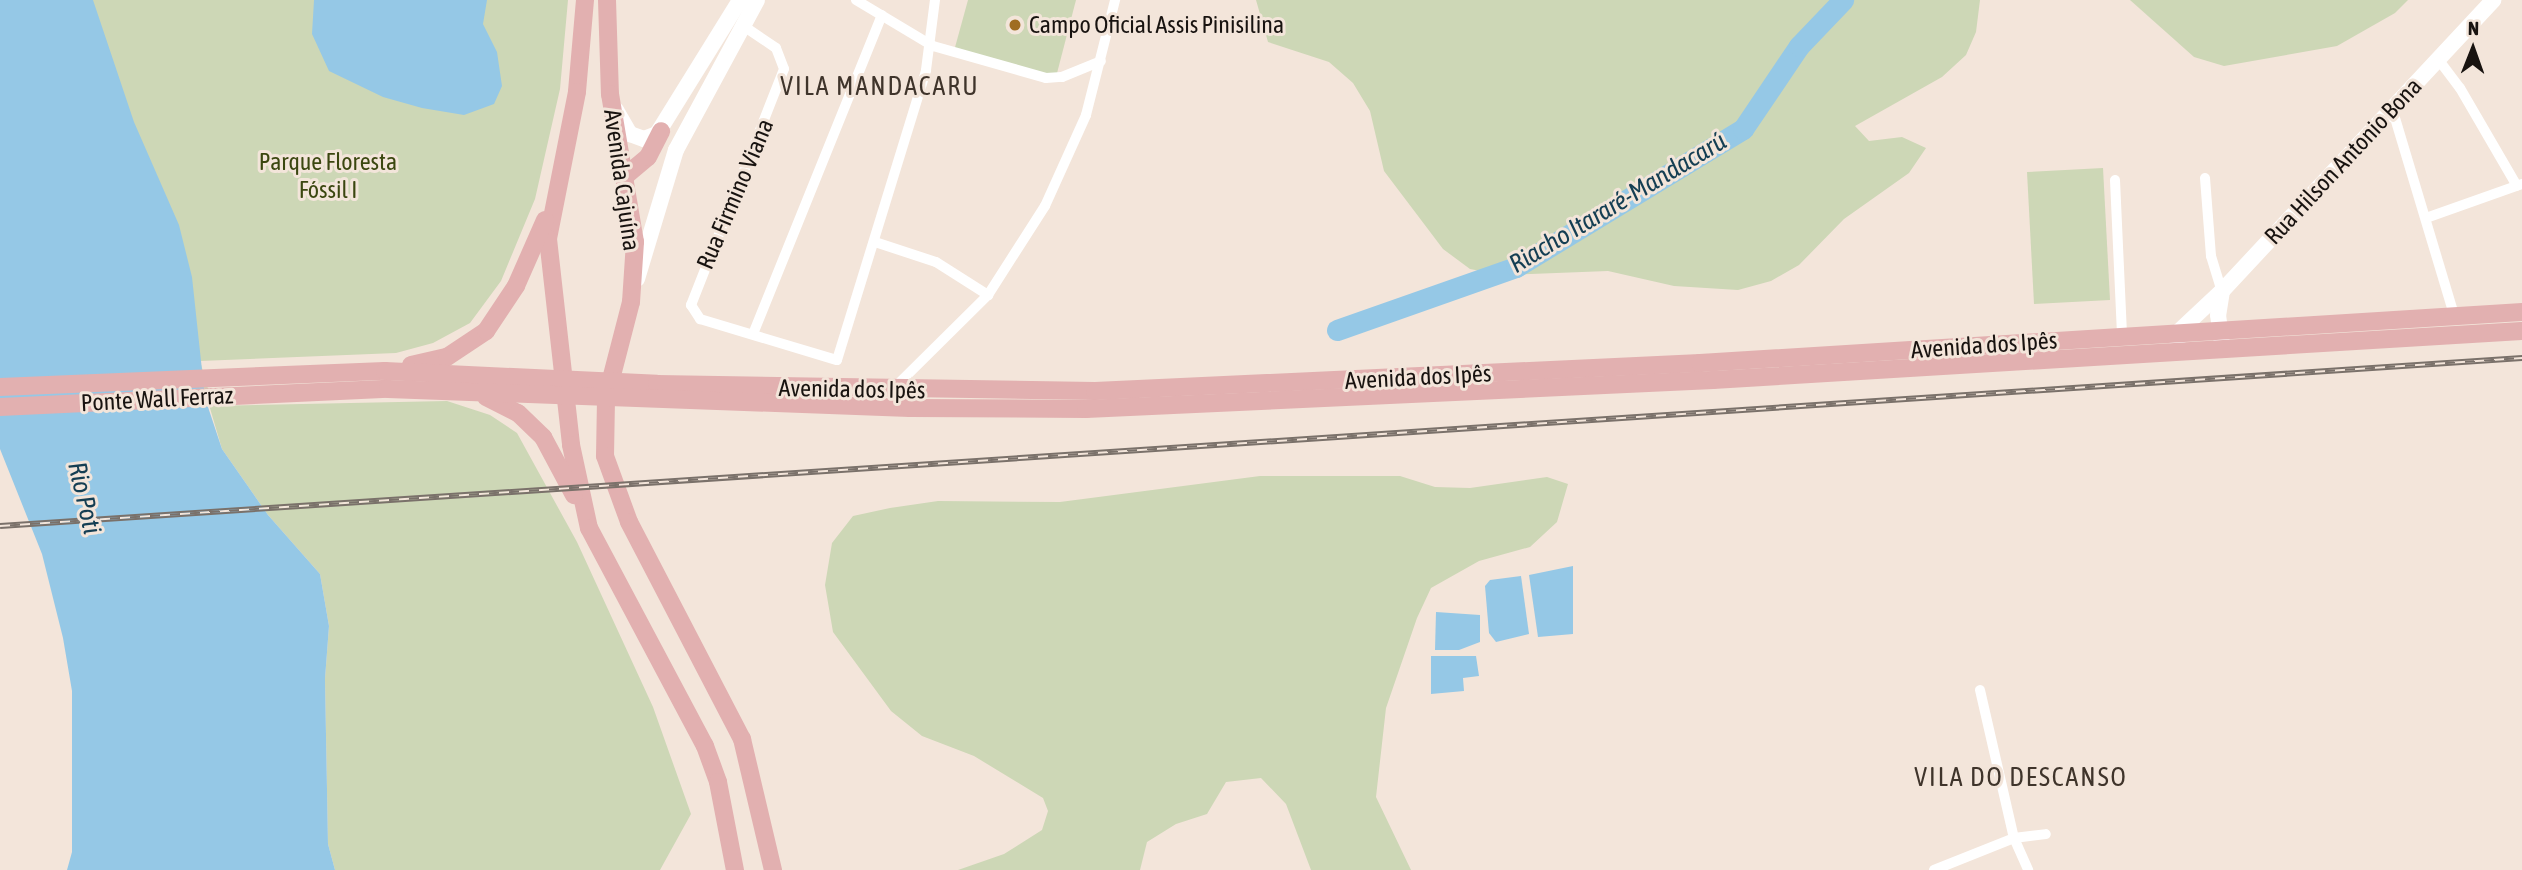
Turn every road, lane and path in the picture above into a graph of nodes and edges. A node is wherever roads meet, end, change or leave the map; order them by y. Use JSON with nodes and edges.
{"nodes":[{"id":1,"x":585,"y":0,"type":"edge"},
{"id":2,"x":607,"y":0,"type":"edge"},
{"id":3,"x":740,"y":0,"type":"edge"},
{"id":4,"x":757,"y":0,"type":"edge"},
{"id":5,"x":856,"y":0,"type":"edge"},
{"id":6,"x":935,"y":0,"type":"edge"},
{"id":7,"x":1115,"y":0,"type":"edge"},
{"id":8,"x":2493,"y":0,"type":"edge"},
{"id":9,"x":882,"y":15,"type":"junction"},
{"id":10,"x":733,"y":30,"type":"junction"},
{"id":11,"x":933,"y":46,"type":"junction"},
{"id":12,"x":2438,"y":59,"type":"junction"},
{"id":13,"x":1101,"y":61,"type":"junction"},
{"id":14,"x":610,"y":94,"type":"junction"},
{"id":15,"x":2392,"y":108,"type":"junction"},
{"id":16,"x":661,"y":131,"type":"junction"},
{"id":17,"x":624,"y":177,"type":"junction"},
{"id":18,"x":2205,"y":178,"type":"dead end"},
{"id":19,"x":2115,"y":180,"type":"dead end"},
{"id":20,"x":2520,"y":185,"type":"edge"},
{"id":21,"x":551,"y":207,"type":"junction"},
{"id":22,"x":2426,"y":218,"type":"junction"},
{"id":23,"x":875,"y":242,"type":"junction"},
{"id":24,"x":2222,"y":291,"type":"junction"},
{"id":25,"x":988,"y":295,"type":"junction"},
{"id":26,"x":631,"y":302,"type":"junction"},
{"id":27,"x":2522,"y":312,"type":"edge"},
{"id":28,"x":2454,"y":315,"type":"junction"},
{"id":29,"x":2522,"y":331,"type":"edge"},
{"id":30,"x":2177,"y":333,"type":"junction"},
{"id":31,"x":753,"y":334,"type":"junction"},
{"id":32,"x":2122,"y":337,"type":"junction"},
{"id":33,"x":2222,"y":341,"type":"junction"},
{"id":34,"x":2178,"y":352,"type":"junction"},
{"id":35,"x":1700,"y":363,"type":"junction"},
{"id":36,"x":385,"y":371,"type":"junction"},
{"id":37,"x":314,"y":372,"type":"joint"},
{"id":38,"x":1654,"y":374,"type":"junction"},
{"id":39,"x":564,"y":377,"type":"junction"},
{"id":40,"x":610,"y":379,"type":"junction"},
{"id":41,"x":1698,"y":381,"type":"junction"},
{"id":42,"x":0,"y":387,"type":"edge"},
{"id":43,"x":314,"y":390,"type":"joint"},
{"id":44,"x":892,"y":390,"type":"junction"},
{"id":45,"x":1329,"y":390,"type":"junction"},
{"id":46,"x":473,"y":391,"type":"junction"},
{"id":47,"x":564,"y":397,"type":"junction"},
{"id":48,"x":606,"y":399,"type":"junction"},
{"id":49,"x":0,"y":407,"type":"edge"},
{"id":50,"x":589,"y":528,"type":"junction"},
{"id":51,"x":1980,"y":690,"type":"dead end"},
{"id":52,"x":2046,"y":834,"type":"dead end"},
{"id":53,"x":2014,"y":838,"type":"junction"},
{"id":54,"x":735,"y":870,"type":"edge"},
{"id":55,"x":773,"y":870,"type":"edge"},
{"id":56,"x":1934,"y":870,"type":"edge"},
{"id":57,"x":2028,"y":870,"type":"edge"}],
"edges":[{"from":1,"to":21,"type":"main road","name":"Avenida Cajuína"},
{"from":2,"to":14,"type":"main road","name":"Avenida Cajuína"},
{"from":3,"to":10,"type":"main road"},
{"from":4,"to":10,"type":"main road"},
{"from":5,"to":9,"type":"street"},
{"from":6,"to":11,"type":"street"},
{"from":7,"to":13,"type":"street"},
{"from":8,"to":12,"type":"main road","name":"Rua Hilson Antonio Bona"},
{"from":9,"to":11,"type":"street"},
{"from":9,"to":31,"type":"street"},
{"from":10,"to":16,"type":"main road"},
{"from":10,"to":26,"type":"main road"},
{"from":10,"to":31,"type":"street","name":"Rua Firmino Viana"},
{"from":11,"to":13,"type":"street"},
{"from":11,"to":23,"type":"street"},
{"from":12,"to":15,"type":"main road","name":"Rua Hilson Antonio Bona"},
{"from":12,"to":20,"type":"street"},
{"from":13,"to":25,"type":"street"},
{"from":14,"to":16,"type":"main road"},
{"from":14,"to":17,"type":"main road","name":"Avenida Cajuína"},
{"from":15,"to":22,"type":"street"},
{"from":15,"to":24,"type":"main road","name":"Rua Hilson Antonio Bona"},
{"from":16,"to":17,"type":"main road"},
{"from":17,"to":26,"type":"main road","name":"Avenida Cajuína"},
{"from":18,"to":24,"type":"street"},
{"from":19,"to":32,"type":"street"},
{"from":20,"to":22,"type":"street"},
{"from":21,"to":36,"type":"main road"},
{"from":21,"to":39,"type":"main road","name":"Avenida Cajuína"},
{"from":22,"to":28,"type":"street"},
{"from":23,"to":25,"type":"street"},
{"from":23,"to":31,"type":"street"},
{"from":24,"to":30,"type":"main road","name":"Rua Hilson Antonio Bona"},
{"from":24,"to":33,"type":"main road"},
{"from":25,"to":44,"type":"street"},
{"from":26,"to":40,"type":"main road","name":"Avenida Cajuína"},
{"from":27,"to":28,"type":"main road","name":"Avenida dos Ipês"},
{"from":28,"to":33,"type":"main road","name":"Avenida dos Ipês"},
{"from":29,"to":33,"type":"main road","name":"Avenida dos Ipês"},
{"from":30,"to":32,"type":"main road","name":"Avenida dos Ipês"},
{"from":30,"to":33,"type":"main road","name":"Avenida dos Ipês"},
{"from":30,"to":34,"type":"main road"},
{"from":32,"to":35,"type":"main road","name":"Avenida dos Ipês"},
{"from":33,"to":34,"type":"main road","name":"Avenida dos Ipês"},
{"from":34,"to":41,"type":"main road","name":"Avenida dos Ipês"},
{"from":35,"to":38,"type":"main road","name":"Avenida dos Ipês"},
{"from":35,"to":41,"type":"main road"},
{"from":36,"to":37,"type":"main road","name":"Avenida dos Ipês"},
{"from":36,"to":39,"type":"main road","name":"Avenida dos Ipês"},
{"from":37,"to":42,"type":"main road","name":"Ponte Wall Ferraz"},
{"from":38,"to":41,"type":"main road","name":"Avenida dos Ipês"},
{"from":38,"to":45,"type":"main road","name":"Avenida dos Ipês"},
{"from":39,"to":40,"type":"main road","name":"Avenida dos Ipês"},
{"from":39,"to":47,"type":"main road","name":"Avenida Cajuína"},
{"from":40,"to":44,"type":"main road","name":"Avenida dos Ipês"},
{"from":40,"to":47,"type":"main road"},
{"from":40,"to":48,"type":"main road","name":"Avenida Cajuína"},
{"from":43,"to":46,"type":"main road","name":"Avenida dos Ipês"},
{"from":43,"to":49,"type":"main road","name":"Ponte Wall Ferraz"},
{"from":44,"to":45,"type":"main road","name":"Avenida dos Ipês"},
{"from":45,"to":48,"type":"main road","name":"Avenida dos Ipês"},
{"from":46,"to":47,"type":"main road","name":"Avenida dos Ipês"},
{"from":46,"to":50,"type":"main road"},
{"from":47,"to":48,"type":"main road","name":"Avenida dos Ipês"},
{"from":47,"to":50,"type":"main road","name":"Avenida Cajuína"},
{"from":48,"to":55,"type":"main road","name":"Avenida Cajuína"},
{"from":50,"to":54,"type":"main road"},
{"from":51,"to":53,"type":"street"},
{"from":52,"to":53,"type":"street"},
{"from":53,"to":56,"type":"street"},
{"from":53,"to":57,"type":"street"}]}
